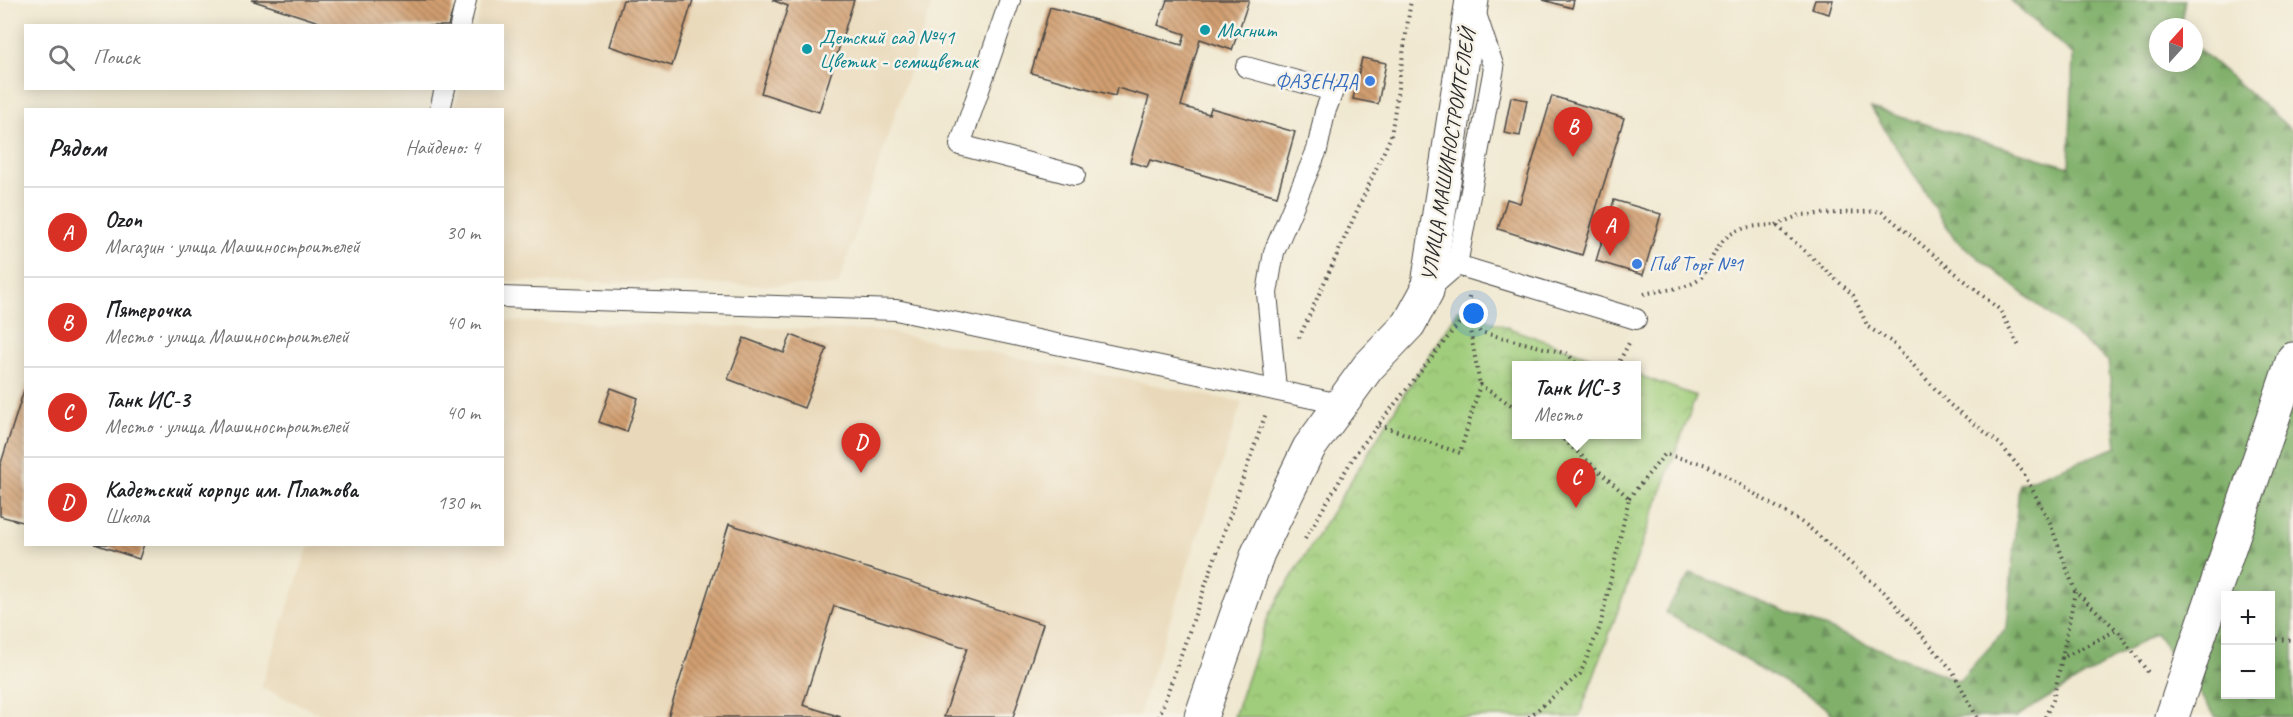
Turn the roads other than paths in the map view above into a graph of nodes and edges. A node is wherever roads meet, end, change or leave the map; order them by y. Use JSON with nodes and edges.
{"nodes":[{"id":1,"x":466,"y":0,"type":"edge"},
{"id":2,"x":1010,"y":0,"type":"edge"},
{"id":3,"x":1472,"y":1,"type":"edge"},
{"id":4,"x":460,"y":24,"type":"edge"},
{"id":5,"x":1246,"y":67,"type":"dead end"},
{"id":6,"x":445,"y":90,"type":"edge"},
{"id":7,"x":440,"y":108,"type":"edge"},
{"id":8,"x":1075,"y":175,"type":"dead end"},
{"id":9,"x":1457,"y":265,"type":"junction"},
{"id":10,"x":1427,"y":291,"type":"junction"},
{"id":11,"x":504,"y":297,"type":"edge"},
{"id":12,"x":1636,"y":319,"type":"road end"},
{"id":13,"x":2293,"y":358,"type":"edge"},
{"id":14,"x":1276,"y":388,"type":"junction"},
{"id":15,"x":1340,"y":404,"type":"junction"},
{"id":16,"x":2175,"y":707,"type":"edge"},
{"id":17,"x":1201,"y":717,"type":"edge"}],
"edges":[{"from":1,"to":4,"type":"lane"},
{"from":2,"to":8,"type":"lane"},
{"from":3,"to":9,"type":"lane"},
{"from":3,"to":10,"type":"street","name":"УЛИЦА МАШИНОСТРОИТЕЛЕЙ"},
{"from":5,"to":14,"type":"lane"},
{"from":6,"to":7,"type":"lane"},
{"from":9,"to":10,"type":"lane"},
{"from":9,"to":12,"type":"lane"},
{"from":10,"to":15,"type":"street","name":"УЛИЦА МАШИНОСТРОИТЕЛЕЙ"},
{"from":11,"to":14,"type":"lane"},
{"from":13,"to":16,"type":"street"},
{"from":14,"to":15,"type":"lane"},
{"from":15,"to":17,"type":"street","name":"УЛИЦА МАШИНОСТРОИТЕЛЕЙ"}]}
